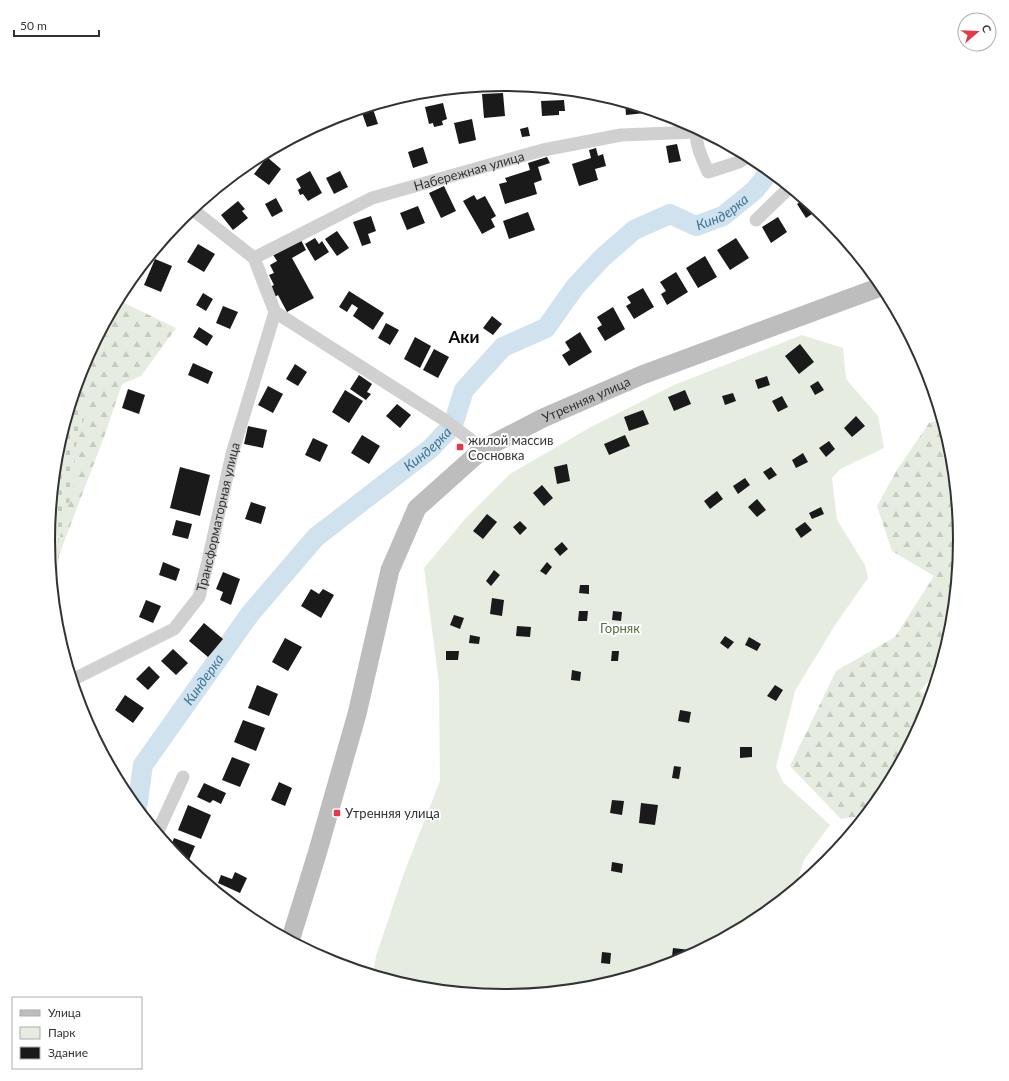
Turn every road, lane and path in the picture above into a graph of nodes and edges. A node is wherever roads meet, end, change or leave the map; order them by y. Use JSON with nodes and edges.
{"nodes":[{"id":1,"x":689,"y":131,"type":"edge"},
{"id":2,"x":697,"y":134,"type":"edge"},
{"id":3,"x":743,"y":160,"type":"edge"},
{"id":4,"x":786,"y":191,"type":"edge"},
{"id":5,"x":197,"y":213,"type":"edge"},
{"id":6,"x":756,"y":220,"type":"dead end"},
{"id":7,"x":254,"y":258,"type":"junction"},
{"id":8,"x":876,"y":289,"type":"edge"},
{"id":9,"x":275,"y":312,"type":"junction"},
{"id":10,"x":482,"y":449,"type":"junction"},
{"id":11,"x":77,"y":678,"type":"edge"},
{"id":12,"x":183,"y":777,"type":"dead end"},
{"id":13,"x":159,"y":828,"type":"edge"},
{"id":14,"x":291,"y":936,"type":"edge"}],
"edges":[{"from":1,"to":7,"type":"street","name":"Набережная улица"},
{"from":2,"to":3,"type":"street","name":"Набережная улица"},
{"from":4,"to":6,"type":"street"},
{"from":5,"to":7,"type":"street"},
{"from":7,"to":9,"type":"street"},
{"from":8,"to":10,"type":"street","name":"Утренняя улица"},
{"from":9,"to":10,"type":"street"},
{"from":9,"to":11,"type":"street","name":"Трансформаторная улица"},
{"from":10,"to":14,"type":"street","name":"Утренняя улица"},
{"from":12,"to":13,"type":"street"}]}
